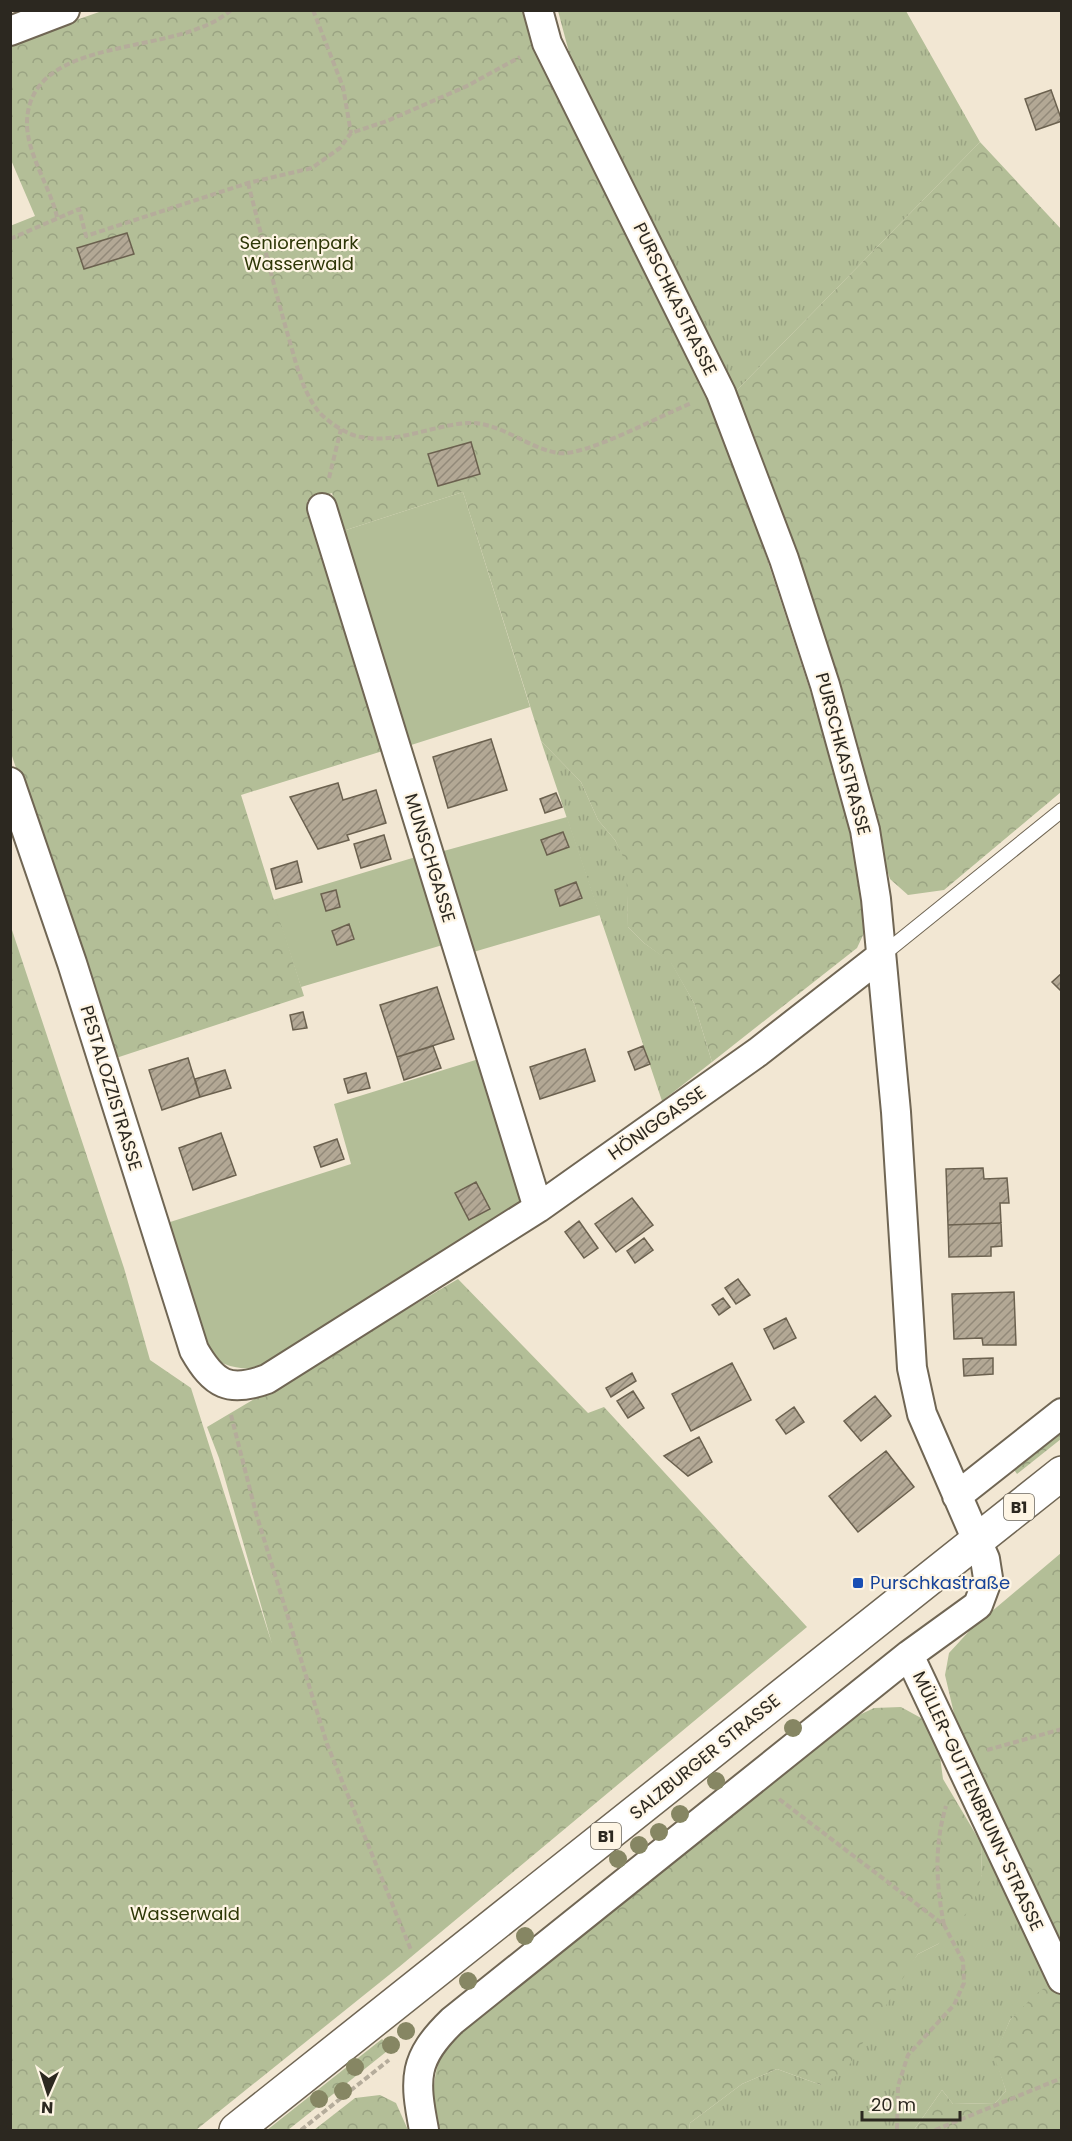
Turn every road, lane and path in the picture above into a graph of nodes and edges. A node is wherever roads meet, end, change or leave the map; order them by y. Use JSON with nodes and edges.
{"nodes":[{"id":1,"x":65,"y":10,"type":"edge"},
{"id":2,"x":231,"y":10,"type":"edge"},
{"id":3,"x":313,"y":10,"type":"edge"},
{"id":4,"x":538,"y":10,"type":"edge"},
{"id":5,"x":10,"y":31,"type":"edge"},
{"id":6,"x":547,"y":43,"type":"junction"},
{"id":7,"x":351,"y":133,"type":"junction"},
{"id":8,"x":248,"y":183,"type":"junction"},
{"id":9,"x":57,"y":217,"type":"junction"},
{"id":10,"x":10,"y":239,"type":"edge"},
{"id":11,"x":721,"y":393,"type":"junction"},
{"id":12,"x":341,"y":429,"type":"junction"},
{"id":13,"x":322,"y":508,"type":"joint"},
{"id":14,"x":10,"y":782,"type":"edge"},
{"id":15,"x":1062,"y":810,"type":"edge"},
{"id":16,"x":881,"y":956,"type":"junction"},
{"id":17,"x":538,"y":1208,"type":"junction"},
{"id":18,"x":224,"y":1385,"type":"junction"},
{"id":19,"x":1062,"y":1413,"type":"edge"},
{"id":20,"x":1062,"y":1473,"type":"edge"},
{"id":21,"x":957,"y":1497,"type":"junction"},
{"id":22,"x":977,"y":1542,"type":"junction"},
{"id":23,"x":909,"y":1655,"type":"junction"},
{"id":24,"x":1062,"y":1729,"type":"edge"},
{"id":25,"x":950,"y":1738,"type":"junction"},
{"id":26,"x":968,"y":1777,"type":"junction"},
{"id":27,"x":755,"y":1780,"type":"junction"},
{"id":28,"x":944,"y":1924,"type":"junction"},
{"id":29,"x":1062,"y":1979,"type":"edge"},
{"id":30,"x":422,"y":1983,"type":"junction"},
{"id":31,"x":420,"y":2062,"type":"junction"},
{"id":32,"x":1062,"y":2078,"type":"edge"},
{"id":33,"x":236,"y":2130,"type":"edge"},
{"id":34,"x":301,"y":2130,"type":"edge"},
{"id":35,"x":424,"y":2130,"type":"edge"},
{"id":36,"x":897,"y":2130,"type":"edge"},
{"id":37,"x":935,"y":2130,"type":"edge"}],
"edges":[{"from":1,"to":5,"type":"street"},
{"from":2,"to":9,"type":"path"},
{"from":3,"to":7,"type":"path"},
{"from":4,"to":6,"type":"street","name":"PURSCHKASTRASSE"},
{"from":6,"to":7,"type":"path"},
{"from":6,"to":11,"type":"street","name":"PURSCHKASTRASSE"},
{"from":7,"to":8,"type":"path"},
{"from":8,"to":9,"type":"path"},
{"from":8,"to":12,"type":"path"},
{"from":9,"to":10,"type":"path"},
{"from":11,"to":12,"type":"path"},
{"from":11,"to":16,"type":"street","name":"PURSCHKASTRASSE"},
{"from":12,"to":13,"type":"path"},
{"from":13,"to":17,"type":"street","name":"MUNSCHGASSE"},
{"from":14,"to":18,"type":"street","name":"PESTALOZZISTRASSE"},
{"from":15,"to":16,"type":"lane","name":"HÖNIGGASSE"},
{"from":16,"to":17,"type":"street","name":"HÖNIGGASSE"},
{"from":16,"to":21,"type":"street","name":"PURSCHKASTRASSE"},
{"from":17,"to":18,"type":"street","name":"HÖNIGGASSE"},
{"from":18,"to":30,"type":"path"},
{"from":19,"to":21,"type":"street"},
{"from":20,"to":22,"type":"main road","name":"SALZBURGER STRASSE","number":"B1"},
{"from":21,"to":22,"type":"street","name":"PURSCHKASTRASSE"},
{"from":22,"to":23,"type":"street","name":"PURSCHKASTRASSE"},
{"from":22,"to":30,"type":"main road","name":"SALZBURGER STRASSE","number":"B1"},
{"from":23,"to":25,"type":"street","name":"MÜLLER-GUTTENBRUNN-STRASSE"},
{"from":23,"to":27,"type":"street"},
{"from":24,"to":25,"type":"path"},
{"from":25,"to":26,"type":"street","name":"MÜLLER-GUTTENBRUNN-STRASSE"},
{"from":26,"to":28,"type":"path"},
{"from":26,"to":29,"type":"street","name":"MÜLLER-GUTTENBRUNN-STRASSE"},
{"from":27,"to":28,"type":"path"},
{"from":27,"to":31,"type":"street"},
{"from":28,"to":36,"type":"path"},
{"from":30,"to":33,"type":"main road","name":"SALZBURGER STRASSE","number":"B1"},
{"from":31,"to":34,"type":"path"},
{"from":31,"to":35,"type":"street"},
{"from":32,"to":37,"type":"path"}]}
